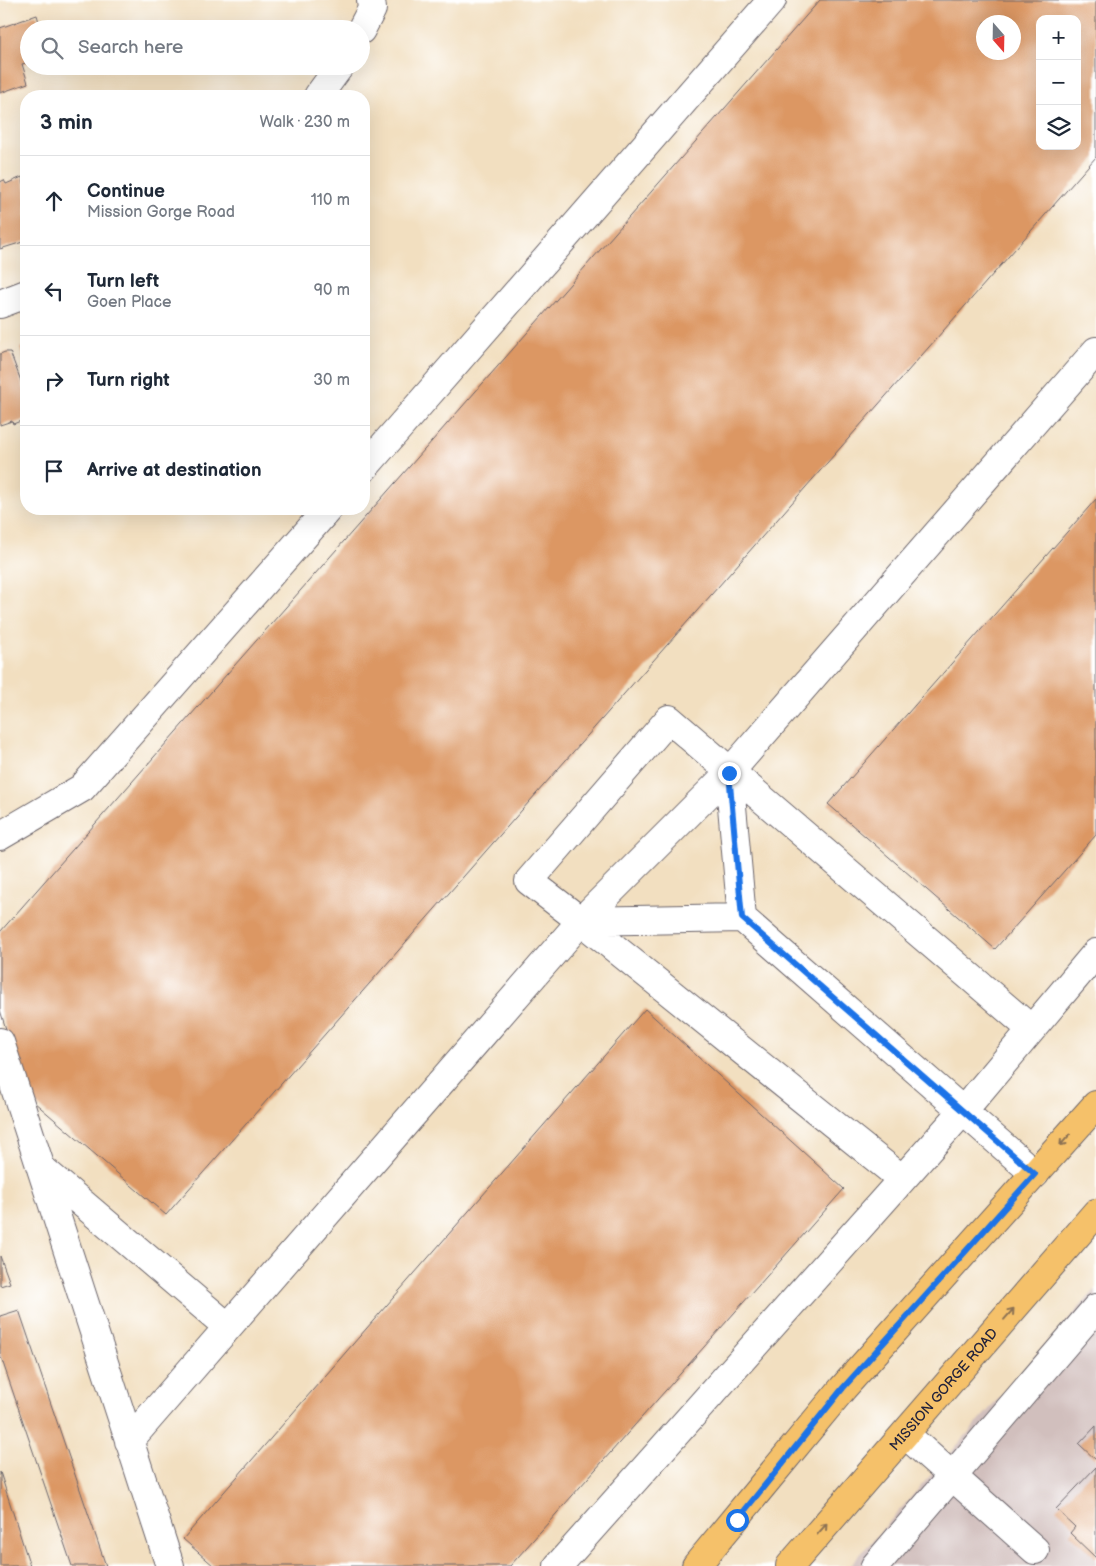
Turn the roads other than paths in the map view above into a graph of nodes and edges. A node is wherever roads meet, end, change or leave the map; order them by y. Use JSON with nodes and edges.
{"nodes":[{"id":1,"x":371,"y":0,"type":"edge"},
{"id":2,"x":772,"y":0,"type":"edge"},
{"id":3,"x":366,"y":20,"type":"edge"},
{"id":4,"x":333,"y":75,"type":"edge"},
{"id":5,"x":322,"y":90,"type":"edge"},
{"id":6,"x":20,"y":296,"type":"edge"},
{"id":7,"x":0,"y":304,"type":"edge"},
{"id":8,"x":1096,"y":351,"type":"edge"},
{"id":9,"x":370,"y":461,"type":"edge"},
{"id":10,"x":323,"y":515,"type":"edge"},
{"id":11,"x":729,"y":773,"type":"junction"},
{"id":12,"x":0,"y":836,"type":"edge"},
{"id":13,"x":742,"y":918,"type":"junction"},
{"id":14,"x":581,"y":921,"type":"junction"},
{"id":15,"x":1096,"y":953,"type":"edge"},
{"id":16,"x":1031,"y":1029,"type":"junction"},
{"id":17,"x":0,"y":1042,"type":"edge"},
{"id":18,"x":1096,"y":1105,"type":"edge"},
{"id":19,"x":963,"y":1111,"type":"junction"},
{"id":20,"x":41,"y":1167,"type":"junction"},
{"id":21,"x":1035,"y":1174,"type":"junction"},
{"id":22,"x":902,"y":1179,"type":"junction"},
{"id":23,"x":1096,"y":1213,"type":"edge"},
{"id":24,"x":1096,"y":1308,"type":"edge"},
{"id":25,"x":228,"y":1327,"type":"junction"},
{"id":26,"x":905,"y":1434,"type":"junction"},
{"id":27,"x":130,"y":1441,"type":"junction"},
{"id":28,"x":952,"y":1476,"type":"junction"},
{"id":29,"x":1035,"y":1550,"type":"dead end"},
{"id":30,"x":170,"y":1566,"type":"edge"},
{"id":31,"x":558,"y":1566,"type":"edge"},
{"id":32,"x":696,"y":1566,"type":"edge"},
{"id":33,"x":790,"y":1566,"type":"edge"},
{"id":34,"x":875,"y":1566,"type":"edge"}],
"edges":[{"from":1,"to":3,"type":"street"},
{"from":2,"to":9,"type":"street"},
{"from":4,"to":5,"type":"street"},
{"from":6,"to":7,"type":"street"},
{"from":8,"to":11,"type":"street"},
{"from":10,"to":12,"type":"street"},
{"from":11,"to":13,"type":"street"},
{"from":11,"to":14,"type":"street"},
{"from":11,"to":14,"type":"street"},
{"from":11,"to":16,"type":"street"},
{"from":13,"to":14,"type":"street"},
{"from":13,"to":19,"type":"street"},
{"from":14,"to":22,"type":"street"},
{"from":14,"to":25,"type":"street"},
{"from":15,"to":16,"type":"street"},
{"from":16,"to":19,"type":"street"},
{"from":17,"to":20,"type":"street"},
{"from":18,"to":21,"type":"main road","one_way":true},
{"from":19,"to":21,"type":"street"},
{"from":19,"to":22,"type":"street"},
{"from":20,"to":25,"type":"street"},
{"from":20,"to":27,"type":"street"},
{"from":21,"to":32,"type":"main road"},
{"from":22,"to":31,"type":"street"},
{"from":26,"to":23,"type":"main road","name":"MISSION GORGE ROAD","one_way":true},
{"from":24,"to":28,"type":"street"},
{"from":25,"to":27,"type":"street"},
{"from":26,"to":28,"type":"street"},
{"from":33,"to":26,"type":"main road","name":"MISSION GORGE ROAD","one_way":true},
{"from":27,"to":30,"type":"street"},
{"from":28,"to":29,"type":"street"},
{"from":28,"to":34,"type":"street"}]}
